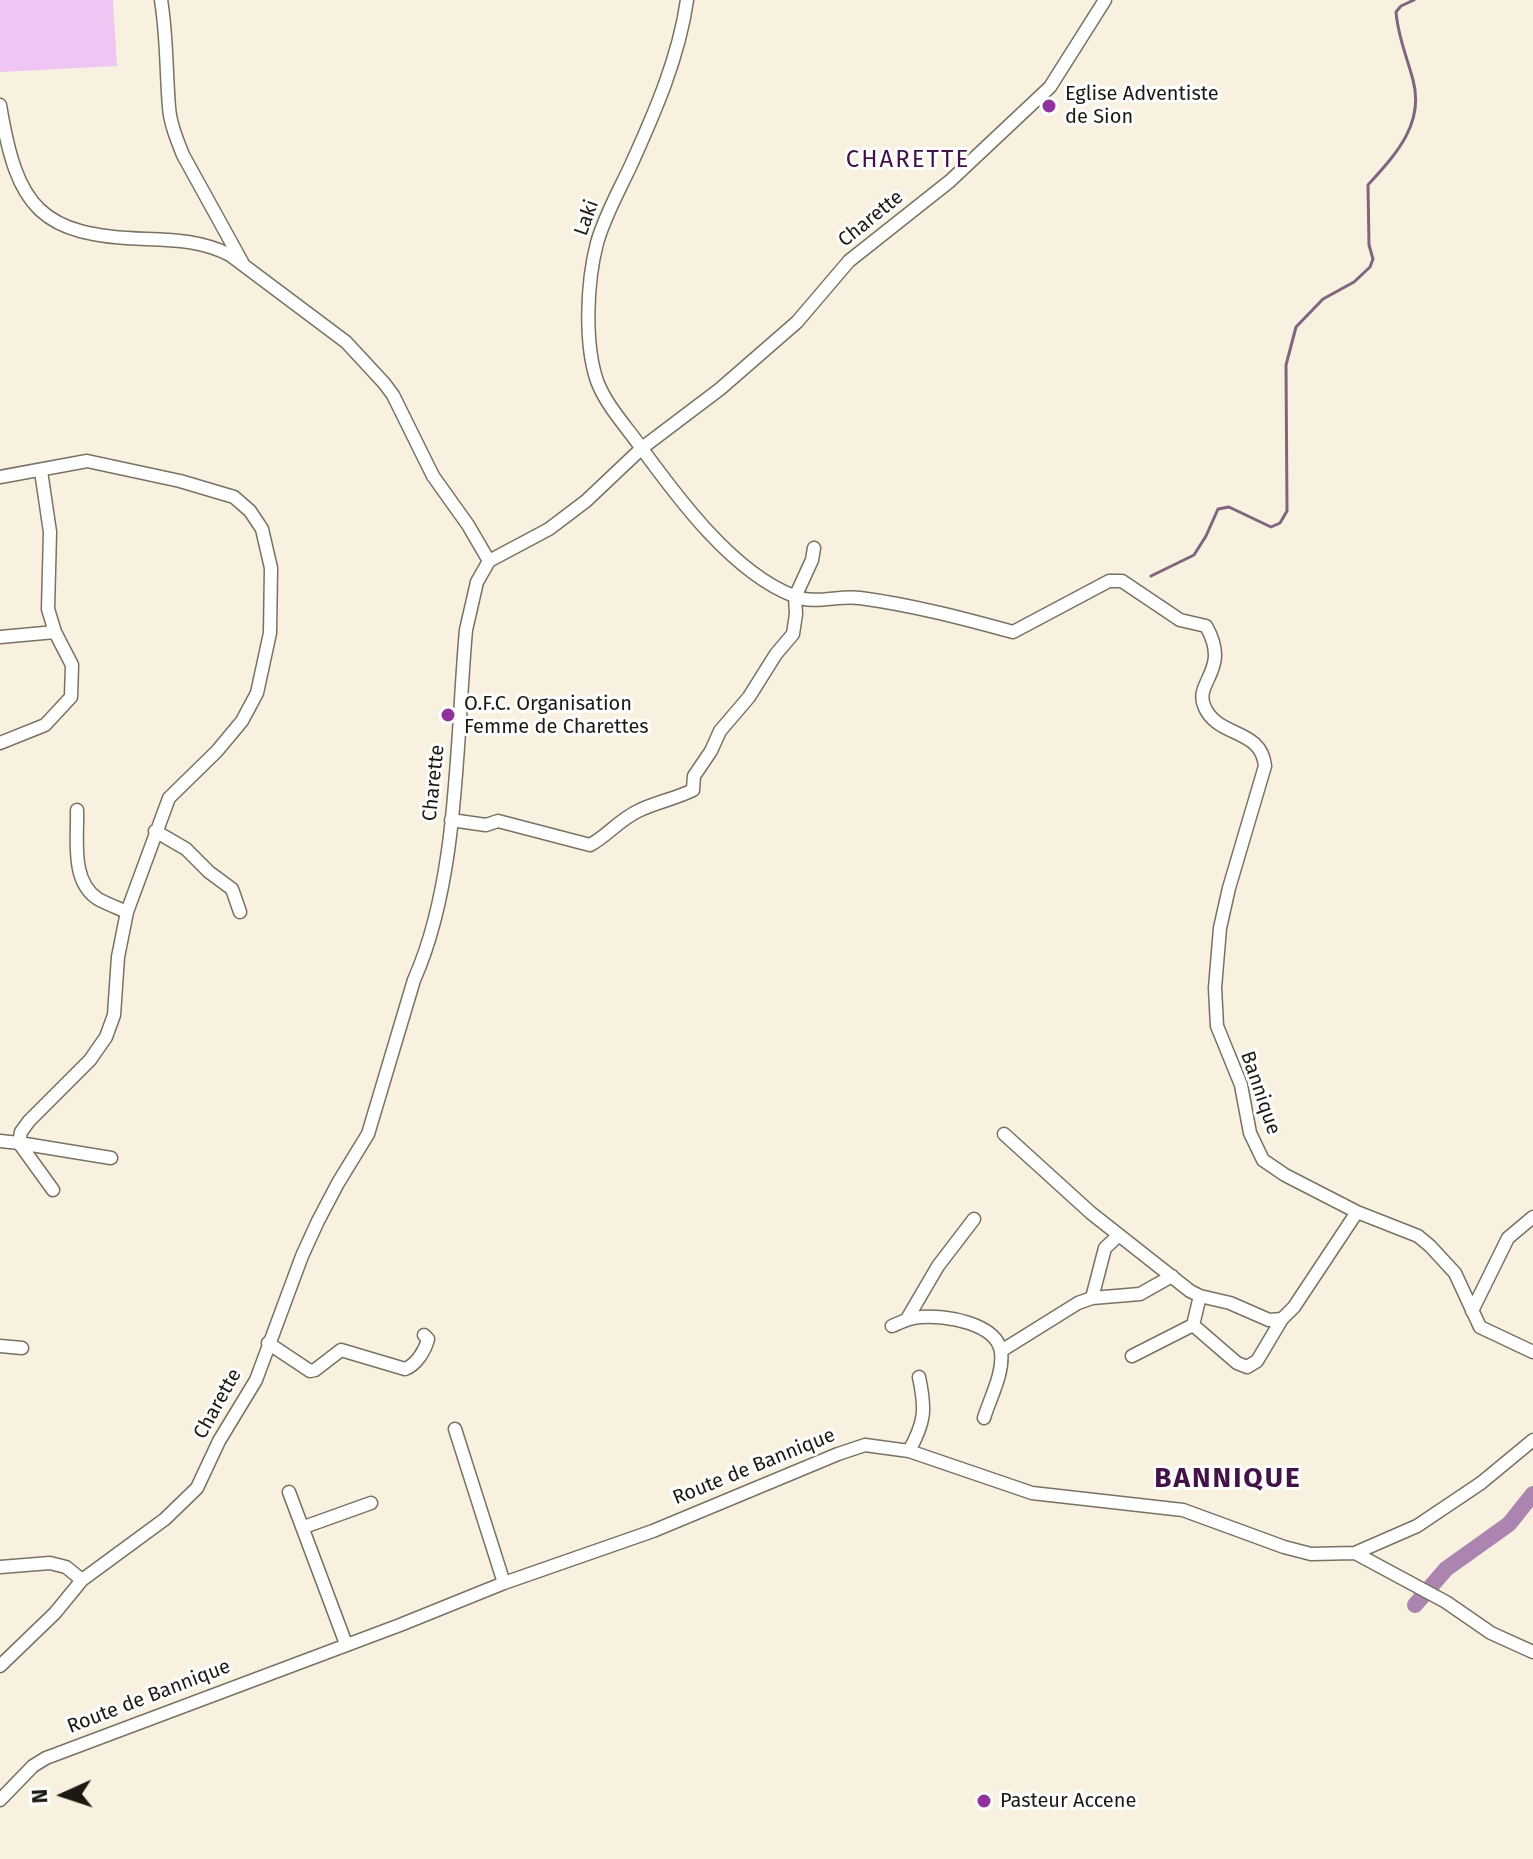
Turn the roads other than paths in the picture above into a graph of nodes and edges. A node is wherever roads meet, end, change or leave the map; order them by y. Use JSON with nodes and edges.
{"nodes":[{"id":1,"x":161,"y":0,"type":"edge"},
{"id":2,"x":687,"y":0,"type":"edge"},
{"id":3,"x":1105,"y":0,"type":"edge"},
{"id":4,"x":0,"y":105,"type":"edge"},
{"id":5,"x":243,"y":264,"type":"junction"},
{"id":6,"x":642,"y":448,"type":"junction"},
{"id":7,"x":0,"y":471,"type":"edge"},
{"id":8,"x":41,"y":471,"type":"junction"},
{"id":9,"x":124,"y":471,"type":"junction"},
{"id":10,"x":0,"y":477,"type":"edge"},
{"id":11,"x":814,"y":548,"type":"dead end"},
{"id":12,"x":489,"y":561,"type":"junction"},
{"id":13,"x":795,"y":597,"type":"junction"},
{"id":14,"x":55,"y":632,"type":"junction"},
{"id":15,"x":0,"y":637,"type":"edge"},
{"id":16,"x":0,"y":743,"type":"edge"},
{"id":17,"x":77,"y":810,"type":"dead end"},
{"id":18,"x":451,"y":820,"type":"junction"},
{"id":19,"x":155,"y":831,"type":"junction"},
{"id":20,"x":127,"y":912,"type":"junction"},
{"id":21,"x":240,"y":912,"type":"dead end"},
{"id":22,"x":1004,"y":1134,"type":"dead end"},
{"id":23,"x":0,"y":1141,"type":"edge"},
{"id":24,"x":19,"y":1143,"type":"junction"},
{"id":25,"x":111,"y":1158,"type":"dead end"},
{"id":26,"x":53,"y":1190,"type":"dead end"},
{"id":27,"x":1357,"y":1212,"type":"junction"},
{"id":28,"x":1533,"y":1217,"type":"edge"},
{"id":29,"x":974,"y":1219,"type":"dead end"},
{"id":30,"x":1119,"y":1235,"type":"junction"},
{"id":31,"x":1172,"y":1276,"type":"junction"},
{"id":32,"x":1200,"y":1296,"type":"junction"},
{"id":33,"x":1092,"y":1298,"type":"junction"},
{"id":34,"x":1472,"y":1311,"type":"junction"},
{"id":35,"x":907,"y":1319,"type":"junction"},
{"id":36,"x":1282,"y":1319,"type":"junction"},
{"id":37,"x":1193,"y":1325,"type":"junction"},
{"id":38,"x":892,"y":1326,"type":"dead end"},
{"id":39,"x":424,"y":1335,"type":"dead end"},
{"id":40,"x":268,"y":1343,"type":"junction"},
{"id":41,"x":0,"y":1346,"type":"edge"},
{"id":42,"x":22,"y":1348,"type":"dead end"},
{"id":43,"x":1001,"y":1351,"type":"junction"},
{"id":44,"x":1533,"y":1352,"type":"edge"},
{"id":45,"x":1132,"y":1356,"type":"dead end"},
{"id":46,"x":920,"y":1381,"type":"dead end"},
{"id":47,"x":984,"y":1418,"type":"dead end"},
{"id":48,"x":455,"y":1429,"type":"dead end"},
{"id":49,"x":1533,"y":1440,"type":"edge"},
{"id":50,"x":909,"y":1451,"type":"junction"},
{"id":51,"x":289,"y":1492,"type":"dead end"},
{"id":52,"x":371,"y":1503,"type":"dead end"},
{"id":53,"x":304,"y":1527,"type":"junction"},
{"id":54,"x":1355,"y":1553,"type":"junction"},
{"id":55,"x":0,"y":1567,"type":"edge"},
{"id":56,"x":82,"y":1580,"type":"junction"},
{"id":57,"x":504,"y":1583,"type":"junction"},
{"id":58,"x":346,"y":1644,"type":"junction"},
{"id":59,"x":1533,"y":1652,"type":"edge"},
{"id":60,"x":0,"y":1666,"type":"edge"},
{"id":61,"x":0,"y":1800,"type":"edge"}],
"edges":[{"from":1,"to":5,"type":"street"},
{"from":2,"to":6,"type":"street","name":"Laki"},
{"from":3,"to":6,"type":"street","name":"Charette"},
{"from":4,"to":5,"type":"street"},
{"from":5,"to":12,"type":"street"},
{"from":6,"to":12,"type":"street","name":"Charette"},
{"from":6,"to":13,"type":"street","name":"Laki"},
{"from":7,"to":9,"type":"street"},
{"from":8,"to":9,"type":"street"},
{"from":8,"to":10,"type":"street"},
{"from":8,"to":14,"type":"street"},
{"from":9,"to":19,"type":"street"},
{"from":11,"to":13,"type":"street"},
{"from":12,"to":18,"type":"street","name":"Charette"},
{"from":13,"to":18,"type":"street"},
{"from":13,"to":27,"type":"street","name":"Bannique"},
{"from":14,"to":15,"type":"street"},
{"from":14,"to":16,"type":"street"},
{"from":17,"to":20,"type":"street"},
{"from":18,"to":40,"type":"street","name":"Charette"},
{"from":19,"to":20,"type":"street"},
{"from":19,"to":21,"type":"street"},
{"from":20,"to":24,"type":"street"},
{"from":22,"to":30,"type":"street"},
{"from":23,"to":24,"type":"street"},
{"from":24,"to":25,"type":"street"},
{"from":24,"to":26,"type":"street"},
{"from":27,"to":34,"type":"street","name":"Bannique"},
{"from":27,"to":36,"type":"street"},
{"from":28,"to":34,"type":"street"},
{"from":29,"to":35,"type":"street"},
{"from":30,"to":31,"type":"street"},
{"from":30,"to":33,"type":"street"},
{"from":31,"to":32,"type":"street"},
{"from":31,"to":33,"type":"street"},
{"from":32,"to":36,"type":"street"},
{"from":32,"to":37,"type":"street"},
{"from":33,"to":43,"type":"street"},
{"from":34,"to":44,"type":"street","name":"Bannique"},
{"from":35,"to":38,"type":"street"},
{"from":35,"to":43,"type":"street"},
{"from":36,"to":37,"type":"street"},
{"from":37,"to":45,"type":"street"},
{"from":39,"to":40,"type":"street"},
{"from":40,"to":56,"type":"street","name":"Charette"},
{"from":41,"to":42,"type":"street"},
{"from":43,"to":47,"type":"street"},
{"from":46,"to":50,"type":"street"},
{"from":48,"to":57,"type":"street"},
{"from":49,"to":54,"type":"street","name":"Route de Bannique"},
{"from":50,"to":54,"type":"street","name":"Route de Bannique"},
{"from":50,"to":57,"type":"street","name":"Route de Bannique"},
{"from":51,"to":53,"type":"street"},
{"from":52,"to":53,"type":"street"},
{"from":53,"to":58,"type":"street"},
{"from":54,"to":59,"type":"street"},
{"from":55,"to":56,"type":"street"},
{"from":56,"to":60,"type":"street","name":"Charette"},
{"from":57,"to":58,"type":"street","name":"Route de Bannique"},
{"from":58,"to":61,"type":"street","name":"Route de Bannique"}]}
